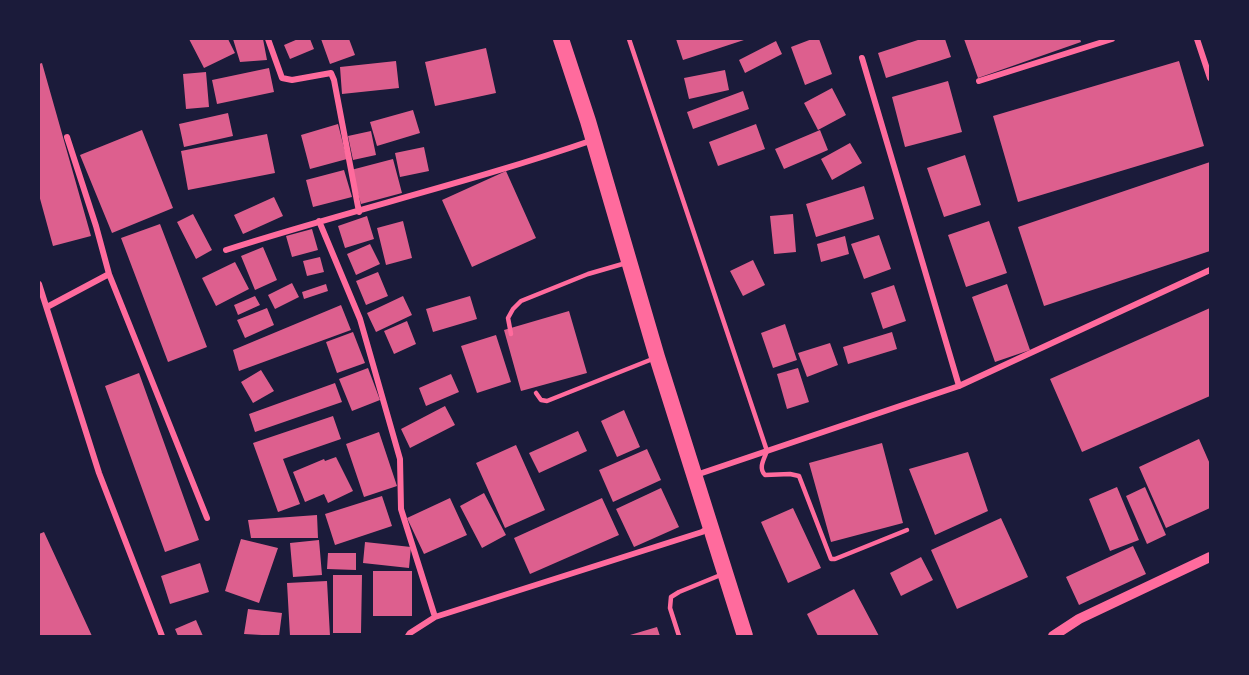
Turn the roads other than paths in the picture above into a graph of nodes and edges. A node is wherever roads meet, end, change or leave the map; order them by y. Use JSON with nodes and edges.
{"nodes":[{"id":1,"x":268,"y":39,"type":"edge"},
{"id":2,"x":561,"y":39,"type":"edge"},
{"id":3,"x":629,"y":39,"type":"edge"},
{"id":4,"x":1112,"y":39,"type":"edge"},
{"id":5,"x":1197,"y":39,"type":"edge"},
{"id":6,"x":862,"y":58,"type":"dead end"},
{"id":7,"x":1210,"y":78,"type":"edge"},
{"id":8,"x":979,"y":81,"type":"dead end"},
{"id":9,"x":67,"y":137,"type":"dead end"},
{"id":10,"x":594,"y":140,"type":"junction"},
{"id":11,"x":359,"y":212,"type":"junction"},
{"id":12,"x":319,"y":221,"type":"junction"},
{"id":13,"x":226,"y":250,"type":"dead end"},
{"id":14,"x":628,"y":262,"type":"junction"},
{"id":15,"x":1210,"y":270,"type":"edge"},
{"id":16,"x":109,"y":274,"type":"junction"},
{"id":17,"x":39,"y":284,"type":"edge"},
{"id":18,"x":47,"y":307,"type":"junction"},
{"id":19,"x":511,"y":334,"type":"dead end"},
{"id":20,"x":657,"y":357,"type":"junction"},
{"id":21,"x":959,"y":386,"type":"junction"},
{"id":22,"x":536,"y":393,"type":"dead end"},
{"id":23,"x":767,"y":451,"type":"junction"},
{"id":24,"x":694,"y":476,"type":"junction"},
{"id":25,"x":207,"y":518,"type":"dead end"},
{"id":26,"x":711,"y":527,"type":"junction"},
{"id":27,"x":907,"y":530,"type":"dead end"},
{"id":28,"x":1210,"y":557,"type":"edge"},
{"id":29,"x":725,"y":573,"type":"junction"},
{"id":30,"x":435,"y":617,"type":"junction"},
{"id":31,"x":162,"y":636,"type":"edge"},
{"id":32,"x":408,"y":636,"type":"edge"},
{"id":33,"x":679,"y":636,"type":"edge"},
{"id":34,"x":745,"y":636,"type":"edge"},
{"id":35,"x":1053,"y":636,"type":"edge"}],
"edges":[{"from":1,"to":11,"type":"street"},
{"from":2,"to":10,"type":"highway"},
{"from":3,"to":23,"type":"lane"},
{"from":4,"to":8,"type":"street"},
{"from":5,"to":7,"type":"street"},
{"from":6,"to":21,"type":"street"},
{"from":9,"to":16,"type":"street"},
{"from":10,"to":11,"type":"street"},
{"from":10,"to":14,"type":"highway"},
{"from":11,"to":12,"type":"street"},
{"from":12,"to":13,"type":"street"},
{"from":12,"to":30,"type":"street"},
{"from":14,"to":19,"type":"lane"},
{"from":14,"to":20,"type":"highway"},
{"from":15,"to":21,"type":"street"},
{"from":16,"to":18,"type":"street"},
{"from":16,"to":25,"type":"street"},
{"from":17,"to":18,"type":"street"},
{"from":18,"to":31,"type":"street"},
{"from":20,"to":22,"type":"lane"},
{"from":20,"to":24,"type":"highway"},
{"from":21,"to":23,"type":"street"},
{"from":23,"to":24,"type":"street"},
{"from":23,"to":27,"type":"lane"},
{"from":24,"to":26,"type":"highway"},
{"from":26,"to":29,"type":"highway"},
{"from":26,"to":30,"type":"street"},
{"from":28,"to":35,"type":"street"},
{"from":29,"to":33,"type":"lane"},
{"from":29,"to":34,"type":"highway"},
{"from":30,"to":32,"type":"street"}]}
